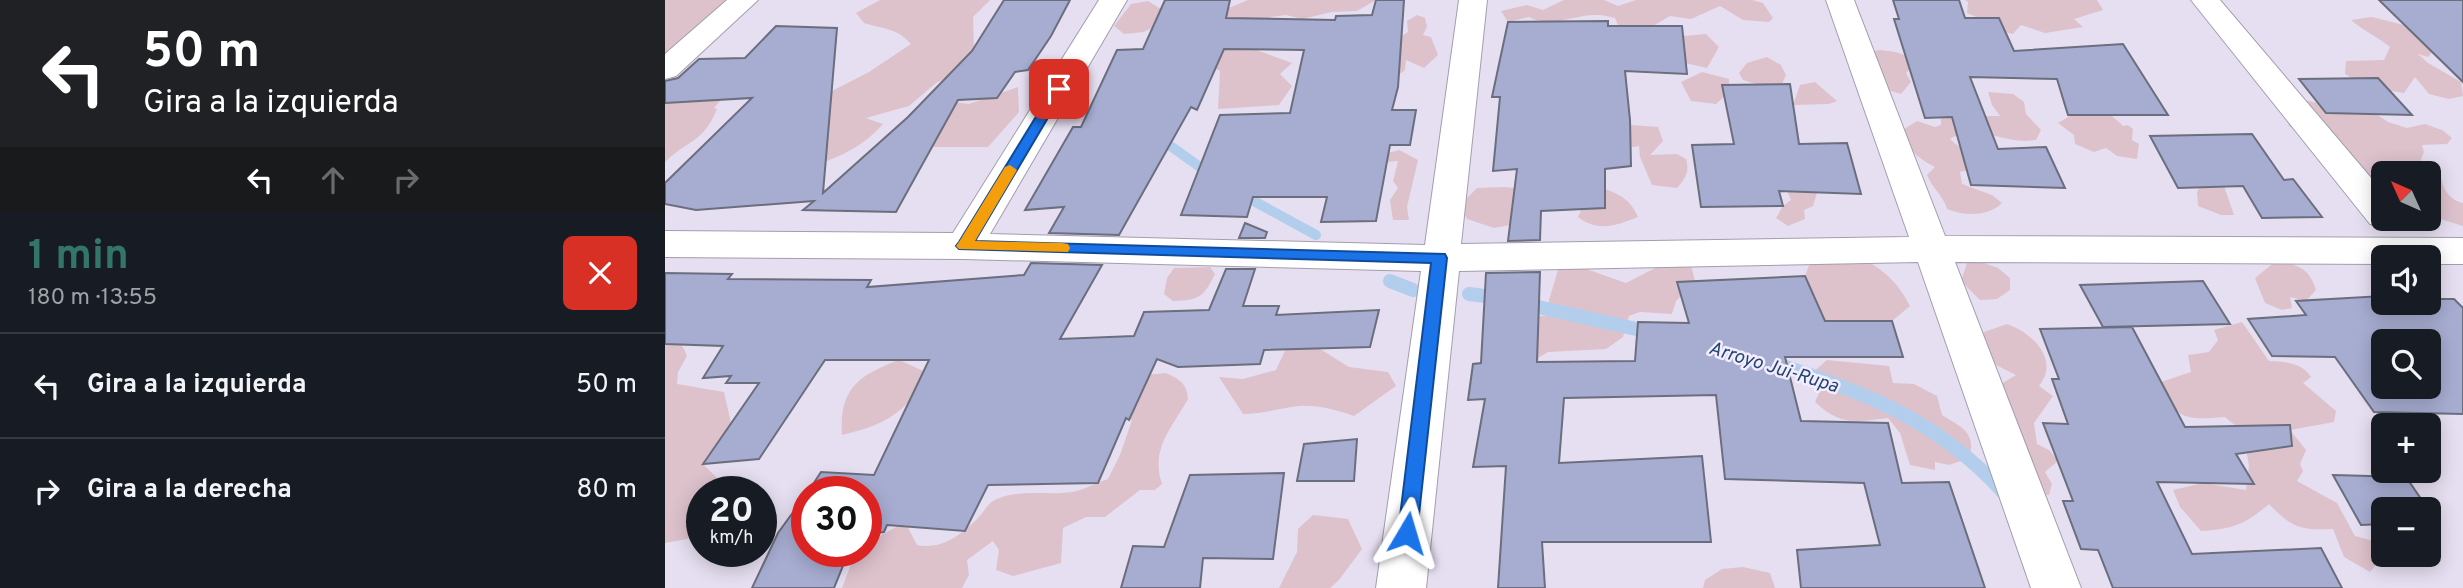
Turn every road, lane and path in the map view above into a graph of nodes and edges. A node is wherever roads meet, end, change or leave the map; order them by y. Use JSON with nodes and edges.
{"nodes":[{"id":1,"x":744,"y":0,"type":"edge"},
{"id":2,"x":1113,"y":0,"type":"edge"},
{"id":3,"x":1473,"y":0,"type":"edge"},
{"id":4,"x":1840,"y":0,"type":"edge"},
{"id":5,"x":2206,"y":0,"type":"edge"},
{"id":6,"x":665,"y":70,"type":"edge"},
{"id":7,"x":2371,"y":200,"type":"edge"},
{"id":8,"x":2397,"y":231,"type":"edge"},
{"id":9,"x":665,"y":244,"type":"edge"},
{"id":10,"x":2408,"y":245,"type":"edge"},
{"id":11,"x":964,"y":246,"type":"junction"},
{"id":12,"x":1932,"y":249,"type":"junction"},
{"id":13,"x":2371,"y":251,"type":"edge"},
{"id":14,"x":2441,"y":251,"type":"edge"},
{"id":15,"x":2463,"y":251,"type":"edge"},
{"id":16,"x":1439,"y":258,"type":"junction"},
{"id":17,"x":1401,"y":588,"type":"edge"},
{"id":18,"x":2056,"y":588,"type":"edge"}],
"edges":[{"from":1,"to":6,"type":"street"},
{"from":2,"to":11,"type":"street"},
{"from":3,"to":16,"type":"street"},
{"from":4,"to":12,"type":"street"},
{"from":5,"to":7,"type":"street"},
{"from":8,"to":10,"type":"street"},
{"from":9,"to":11,"type":"street"},
{"from":11,"to":16,"type":"street"},
{"from":12,"to":13,"type":"street"},
{"from":12,"to":16,"type":"street"},
{"from":12,"to":18,"type":"street"},
{"from":14,"to":15,"type":"street"},
{"from":16,"to":17,"type":"street"}]}
